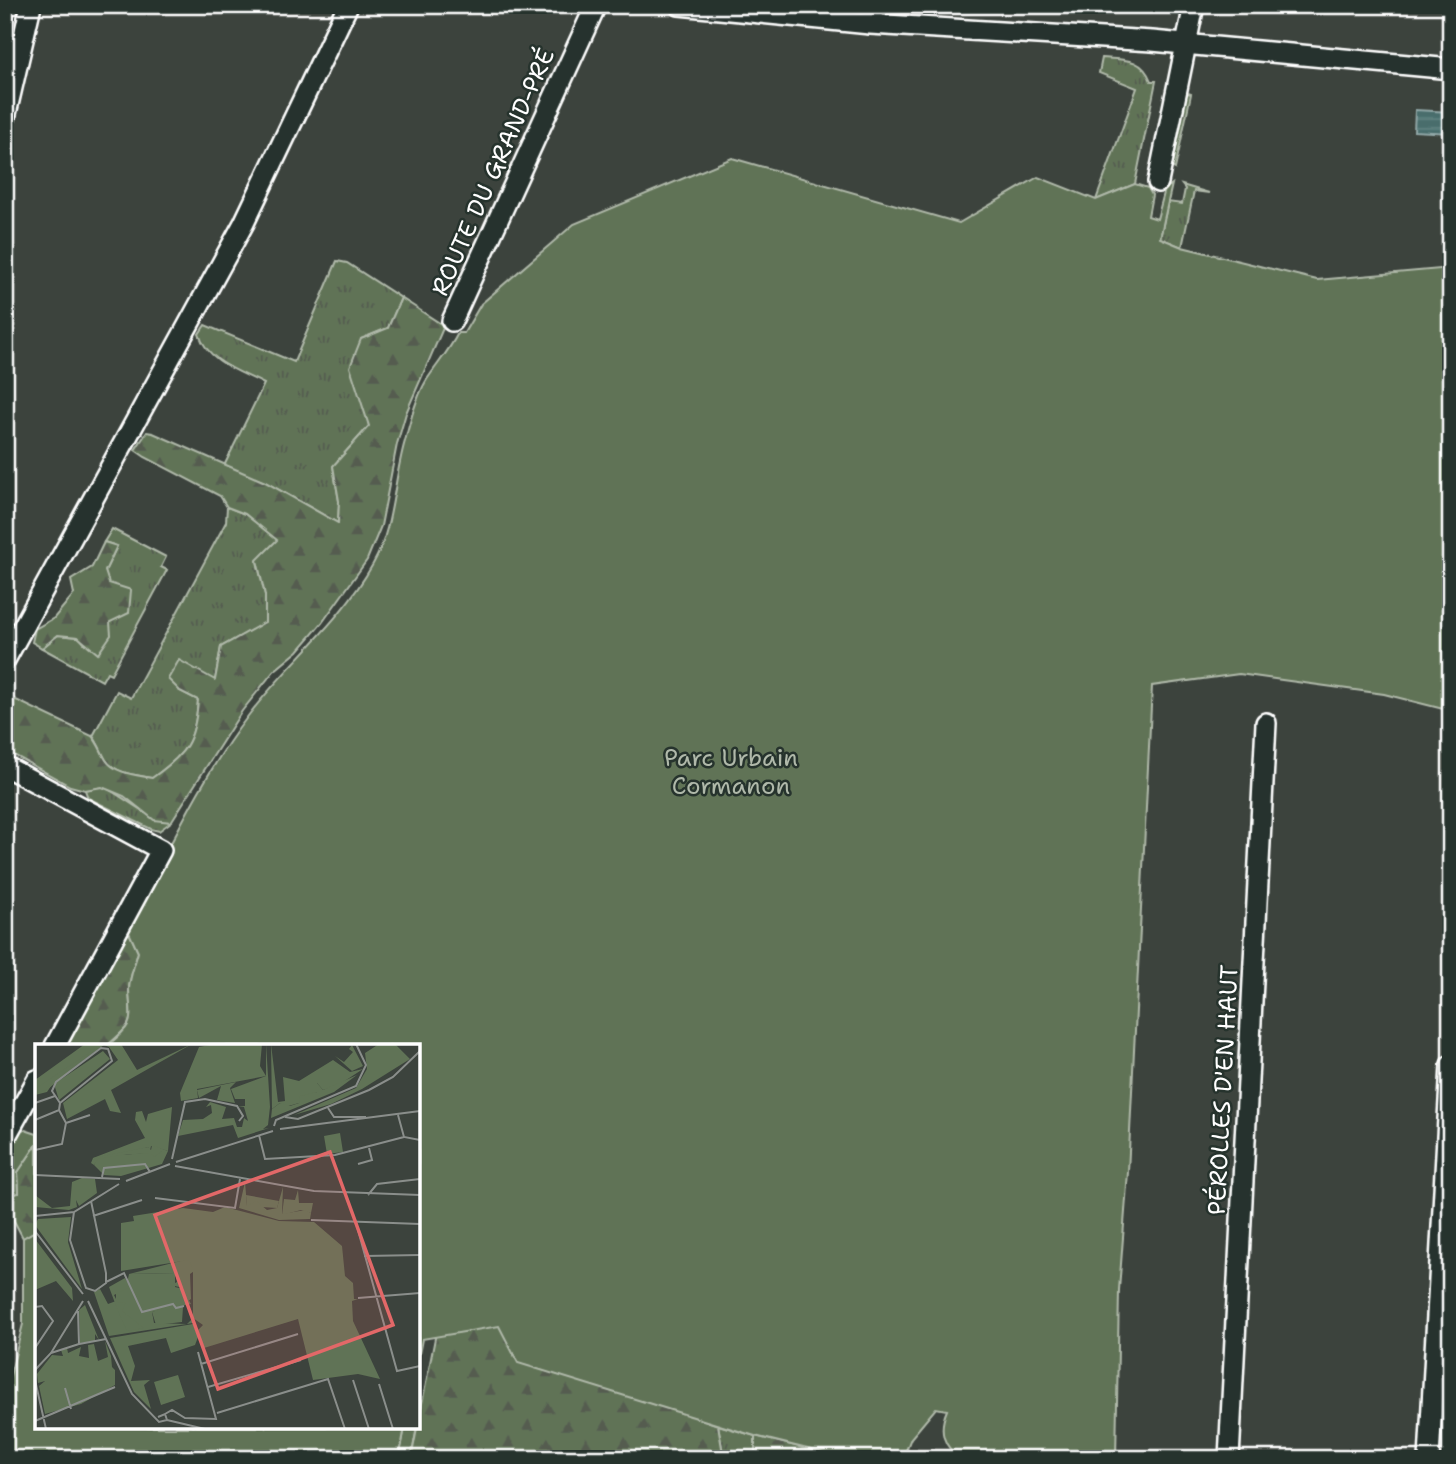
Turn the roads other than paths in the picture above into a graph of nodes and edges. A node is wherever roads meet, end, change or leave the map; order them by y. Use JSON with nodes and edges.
{"nodes":[{"id":1,"x":31,"y":5,"type":"edge"},
{"id":2,"x":348,"y":5,"type":"edge"},
{"id":3,"x":596,"y":5,"type":"edge"},
{"id":4,"x":679,"y":5,"type":"edge"},
{"id":5,"x":1194,"y":5,"type":"edge"},
{"id":6,"x":873,"y":15,"type":"edge"},
{"id":7,"x":1184,"y":44,"type":"junction"},
{"id":8,"x":1451,"y":69,"type":"edge"},
{"id":9,"x":5,"y":118,"type":"edge"},
{"id":10,"x":1158,"y":182,"type":"dead end"},
{"id":11,"x":452,"y":321,"type":"dead end"},
{"id":12,"x":5,"y":660,"type":"edge"},
{"id":13,"x":1266,"y":723,"type":"dead end"},
{"id":14,"x":5,"y":766,"type":"edge"},
{"id":15,"x":56,"y":1044,"type":"edge"},
{"id":16,"x":1451,"y":1065,"type":"edge"},
{"id":17,"x":35,"y":1084,"type":"edge"},
{"id":18,"x":5,"y":1138,"type":"edge"},
{"id":19,"x":1229,"y":1459,"type":"edge"},
{"id":20,"x":1430,"y":1459,"type":"edge"}],
"edges":[{"from":1,"to":9,"type":"street"},
{"from":2,"to":12,"type":"street"},
{"from":3,"to":11,"type":"street","name":"ROUTE DU GRAND-PRÉ"},
{"from":4,"to":6,"type":"street"},
{"from":5,"to":7,"type":"street"},
{"from":6,"to":7,"type":"street"},
{"from":7,"to":8,"type":"street"},
{"from":7,"to":10,"type":"street"},
{"from":13,"to":19,"type":"street","name":"PÉROLLES D'EN HAUT"},
{"from":14,"to":15,"type":"street"},
{"from":16,"to":20,"type":"street"},
{"from":17,"to":18,"type":"street"}]}
